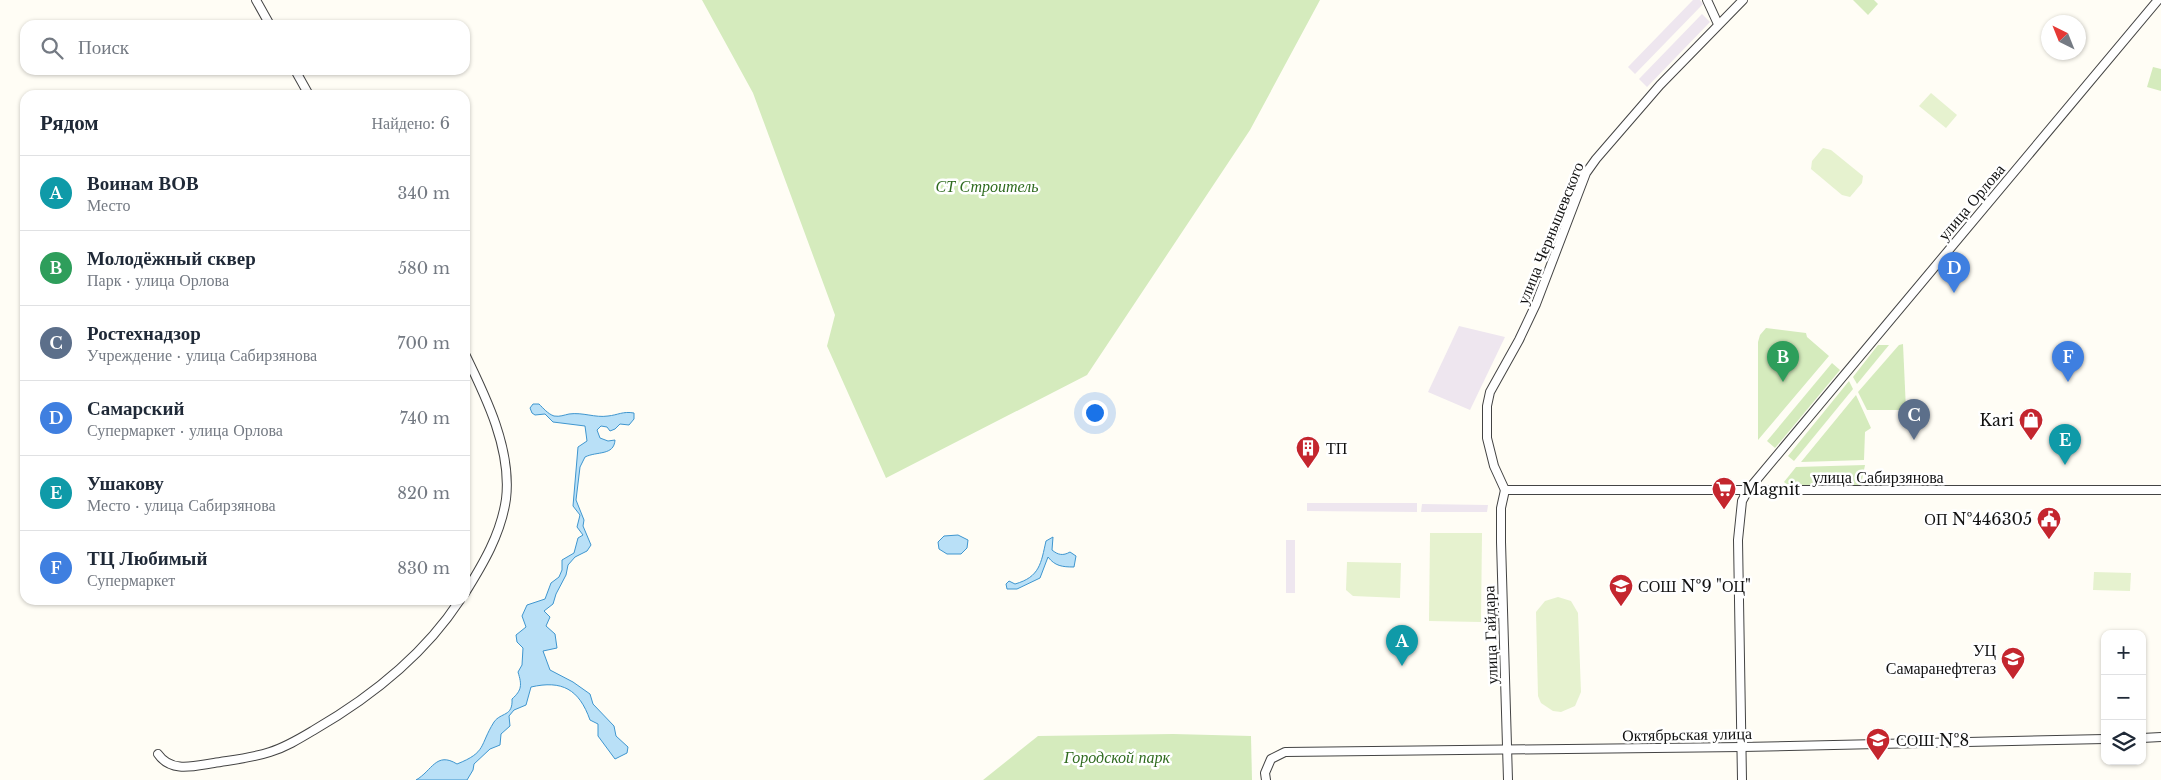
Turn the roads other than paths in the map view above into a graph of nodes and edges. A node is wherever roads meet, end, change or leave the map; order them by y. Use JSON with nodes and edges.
{"nodes":[{"id":1,"x":256,"y":0,"type":"edge"},
{"id":2,"x":1707,"y":0,"type":"edge"},
{"id":3,"x":1743,"y":0,"type":"edge"},
{"id":4,"x":2158,"y":0,"type":"edge"},
{"id":5,"x":267,"y":20,"type":"edge"},
{"id":6,"x":1718,"y":24,"type":"junction"},
{"id":7,"x":298,"y":75,"type":"edge"},
{"id":8,"x":306,"y":90,"type":"edge"},
{"id":9,"x":470,"y":364,"type":"edge"},
{"id":10,"x":1505,"y":490,"type":"junction"},
{"id":11,"x":1748,"y":490,"type":"junction"},
{"id":12,"x":2161,"y":490,"type":"edge"},
{"id":13,"x":470,"y":585,"type":"edge"},
{"id":14,"x":456,"y":605,"type":"edge"},
{"id":15,"x":2146,"y":738,"type":"edge"},
{"id":16,"x":2161,"y":738,"type":"edge"},
{"id":17,"x":2101,"y":739,"type":"edge"},
{"id":18,"x":1742,"y":747,"type":"junction"},
{"id":19,"x":1508,"y":751,"type":"junction"},
{"id":20,"x":158,"y":754,"type":"dead end"},
{"id":21,"x":1266,"y":780,"type":"edge"},
{"id":22,"x":1508,"y":780,"type":"edge"},
{"id":23,"x":1742,"y":780,"type":"edge"}],
"edges":[{"from":1,"to":5,"type":"street"},
{"from":2,"to":6,"type":"street"},
{"from":3,"to":6,"type":"street","name":"улица Чернышевского"},
{"from":4,"to":11,"type":"street","name":"улица Орлова"},
{"from":6,"to":10,"type":"street","name":"улица Чернышевского"},
{"from":7,"to":8,"type":"street"},
{"from":9,"to":13,"type":"street"},
{"from":10,"to":11,"type":"street","name":"улица Сабирзянова"},
{"from":10,"to":19,"type":"street","name":"улица Гайдара"},
{"from":11,"to":12,"type":"street","name":"улица Сабирзянова"},
{"from":11,"to":18,"type":"street"},
{"from":14,"to":20,"type":"street"},
{"from":15,"to":16,"type":"street"},
{"from":17,"to":18,"type":"street","name":"Октябрьская улица"},
{"from":18,"to":19,"type":"street","name":"Октябрьская улица"},
{"from":18,"to":23,"type":"street"},
{"from":19,"to":21,"type":"street","name":"Октябрьская улица"},
{"from":19,"to":22,"type":"street","name":"улица Гайдара"}]}
